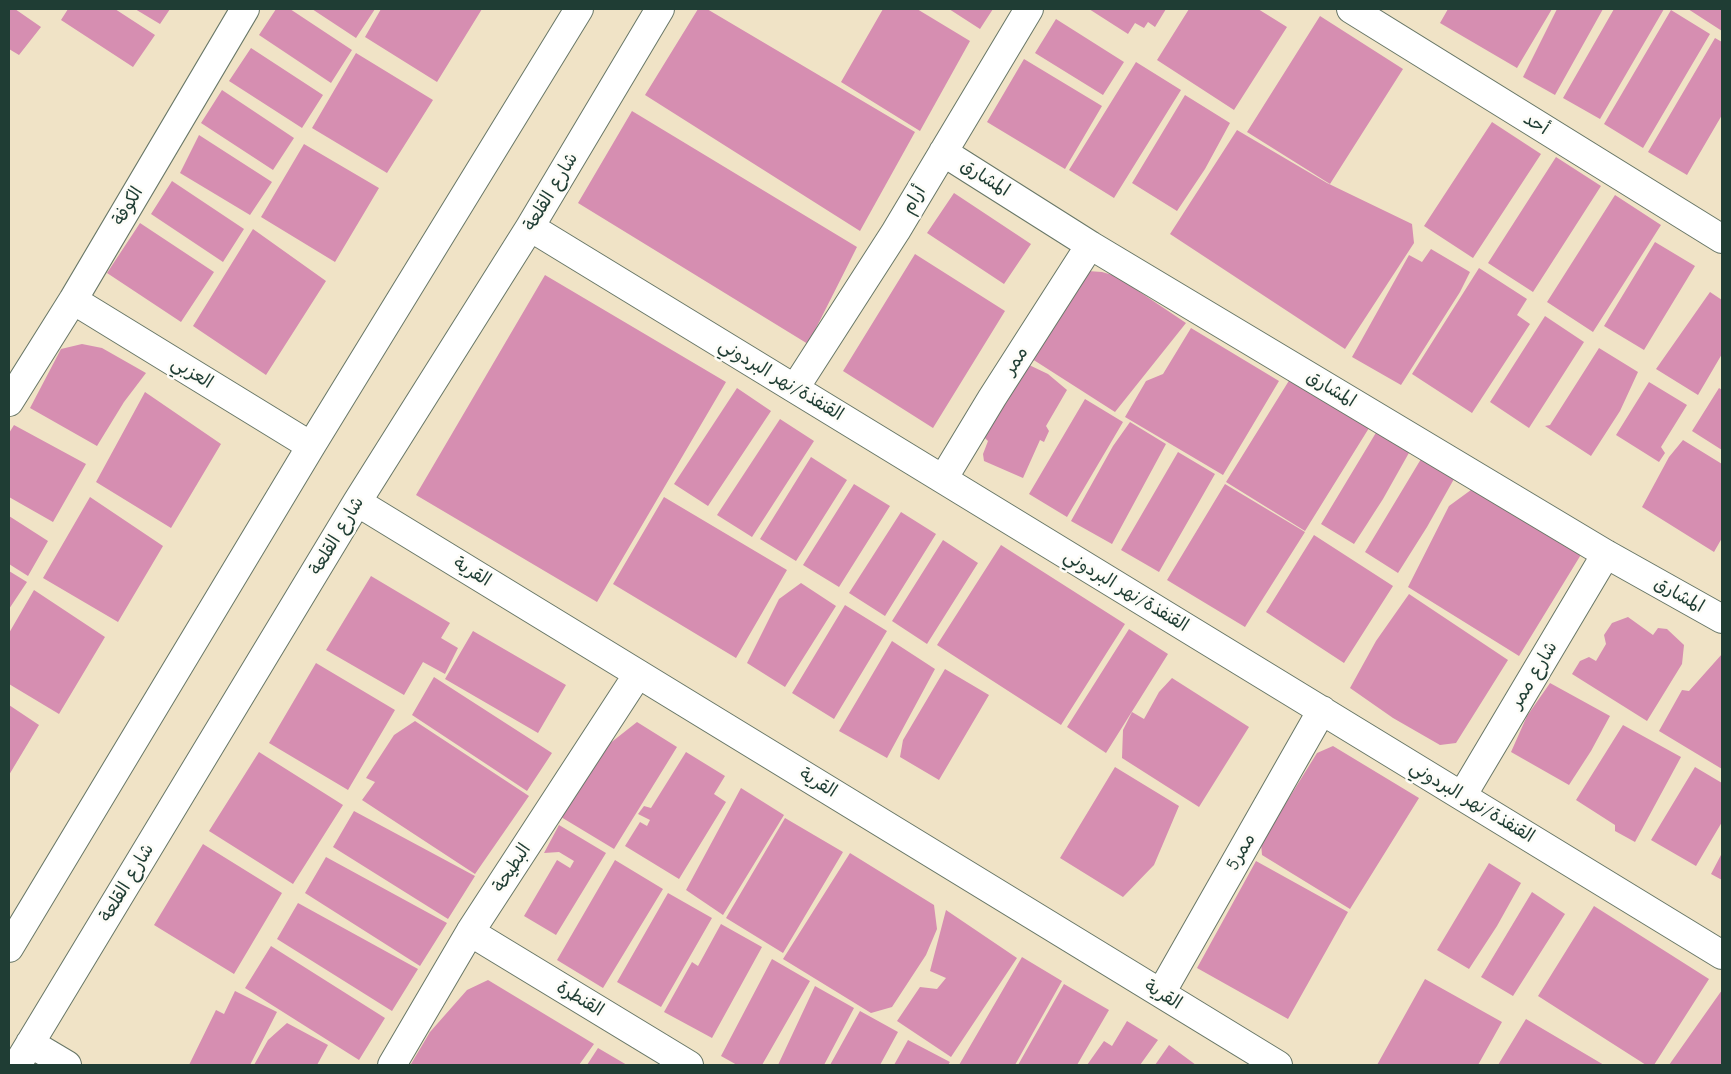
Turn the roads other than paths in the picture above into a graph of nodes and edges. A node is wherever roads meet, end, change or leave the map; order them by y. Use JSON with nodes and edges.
{"nodes":[{"id":1,"x":245,"y":9,"type":"edge"},
{"id":2,"x":579,"y":9,"type":"edge"},
{"id":3,"x":660,"y":9,"type":"edge"},
{"id":4,"x":1029,"y":9,"type":"edge"},
{"id":5,"x":1351,"y":9,"type":"edge"},
{"id":6,"x":943,"y":152,"type":"junction"},
{"id":7,"x":530,"y":227,"type":"junction"},
{"id":8,"x":1722,"y":239,"type":"edge"},
{"id":9,"x":1090,"y":245,"type":"junction"},
{"id":10,"x":73,"y":300,"type":"junction"},
{"id":11,"x":795,"y":388,"type":"junction"},
{"id":12,"x":9,"y":402,"type":"edge"},
{"id":13,"x":311,"y":446,"type":"junction"},
{"id":14,"x":943,"y":479,"type":"junction"},
{"id":15,"x":357,"y":502,"type":"junction"},
{"id":16,"x":1606,"y":554,"type":"junction"},
{"id":17,"x":1722,"y":619,"type":"edge"},
{"id":18,"x":638,"y":674,"type":"junction"},
{"id":19,"x":1322,"y":710,"type":"junction"},
{"id":20,"x":1462,"y":796,"type":"junction"},
{"id":21,"x":470,"y":932,"type":"junction"},
{"id":22,"x":9,"y":948,"type":"edge"},
{"id":23,"x":1722,"y":955,"type":"edge"},
{"id":24,"x":1160,"y":994,"type":"junction"},
{"id":25,"x":24,"y":1054,"type":"edge"},
{"id":26,"x":67,"y":1065,"type":"edge"},
{"id":27,"x":392,"y":1065,"type":"edge"},
{"id":28,"x":689,"y":1065,"type":"edge"},
{"id":29,"x":1278,"y":1065,"type":"edge"}],
"edges":[{"from":1,"to":10,"type":"street","name":"الكوفة"},
{"from":2,"to":13,"type":"street"},
{"from":3,"to":7,"type":"street","name":"شارع القلعة"},
{"from":4,"to":6,"type":"street","name":"أرام"},
{"from":5,"to":8,"type":"street","name":"أحد"},
{"from":6,"to":9,"type":"street","name":"المشارق"},
{"from":6,"to":11,"type":"street","name":"أرام"},
{"from":7,"to":11,"type":"street","name":"القنفذة/نهر البردوني"},
{"from":7,"to":15,"type":"street","name":"شارع القلعة"},
{"from":9,"to":14,"type":"street","name":"ممر"},
{"from":9,"to":16,"type":"street","name":"المشارق"},
{"from":10,"to":12,"type":"street","name":"الكوفة"},
{"from":10,"to":13,"type":"street","name":"العزبي"},
{"from":11,"to":14,"type":"street","name":"القنفذة/نهر البردوني"},
{"from":13,"to":22,"type":"street"},
{"from":14,"to":19,"type":"street","name":"القنفذة/نهر البردوني"},
{"from":15,"to":18,"type":"street","name":"القرية"},
{"from":15,"to":25,"type":"street","name":"شارع القلعة"},
{"from":16,"to":17,"type":"street","name":"المشارق"},
{"from":16,"to":20,"type":"street","name":"شارع ممر"},
{"from":18,"to":21,"type":"street","name":"البطيحة"},
{"from":18,"to":24,"type":"street","name":"القرية"},
{"from":19,"to":20,"type":"street","name":"القنفذة/نهر البردوني"},
{"from":19,"to":24,"type":"street","name":"ممر5"},
{"from":20,"to":23,"type":"street","name":"القنفذة/نهر البردوني"},
{"from":21,"to":27,"type":"street","name":"البطيحة"},
{"from":21,"to":28,"type":"street","name":"القنطرة"},
{"from":24,"to":29,"type":"street","name":"القرية"},
{"from":25,"to":26,"type":"street"}]}
